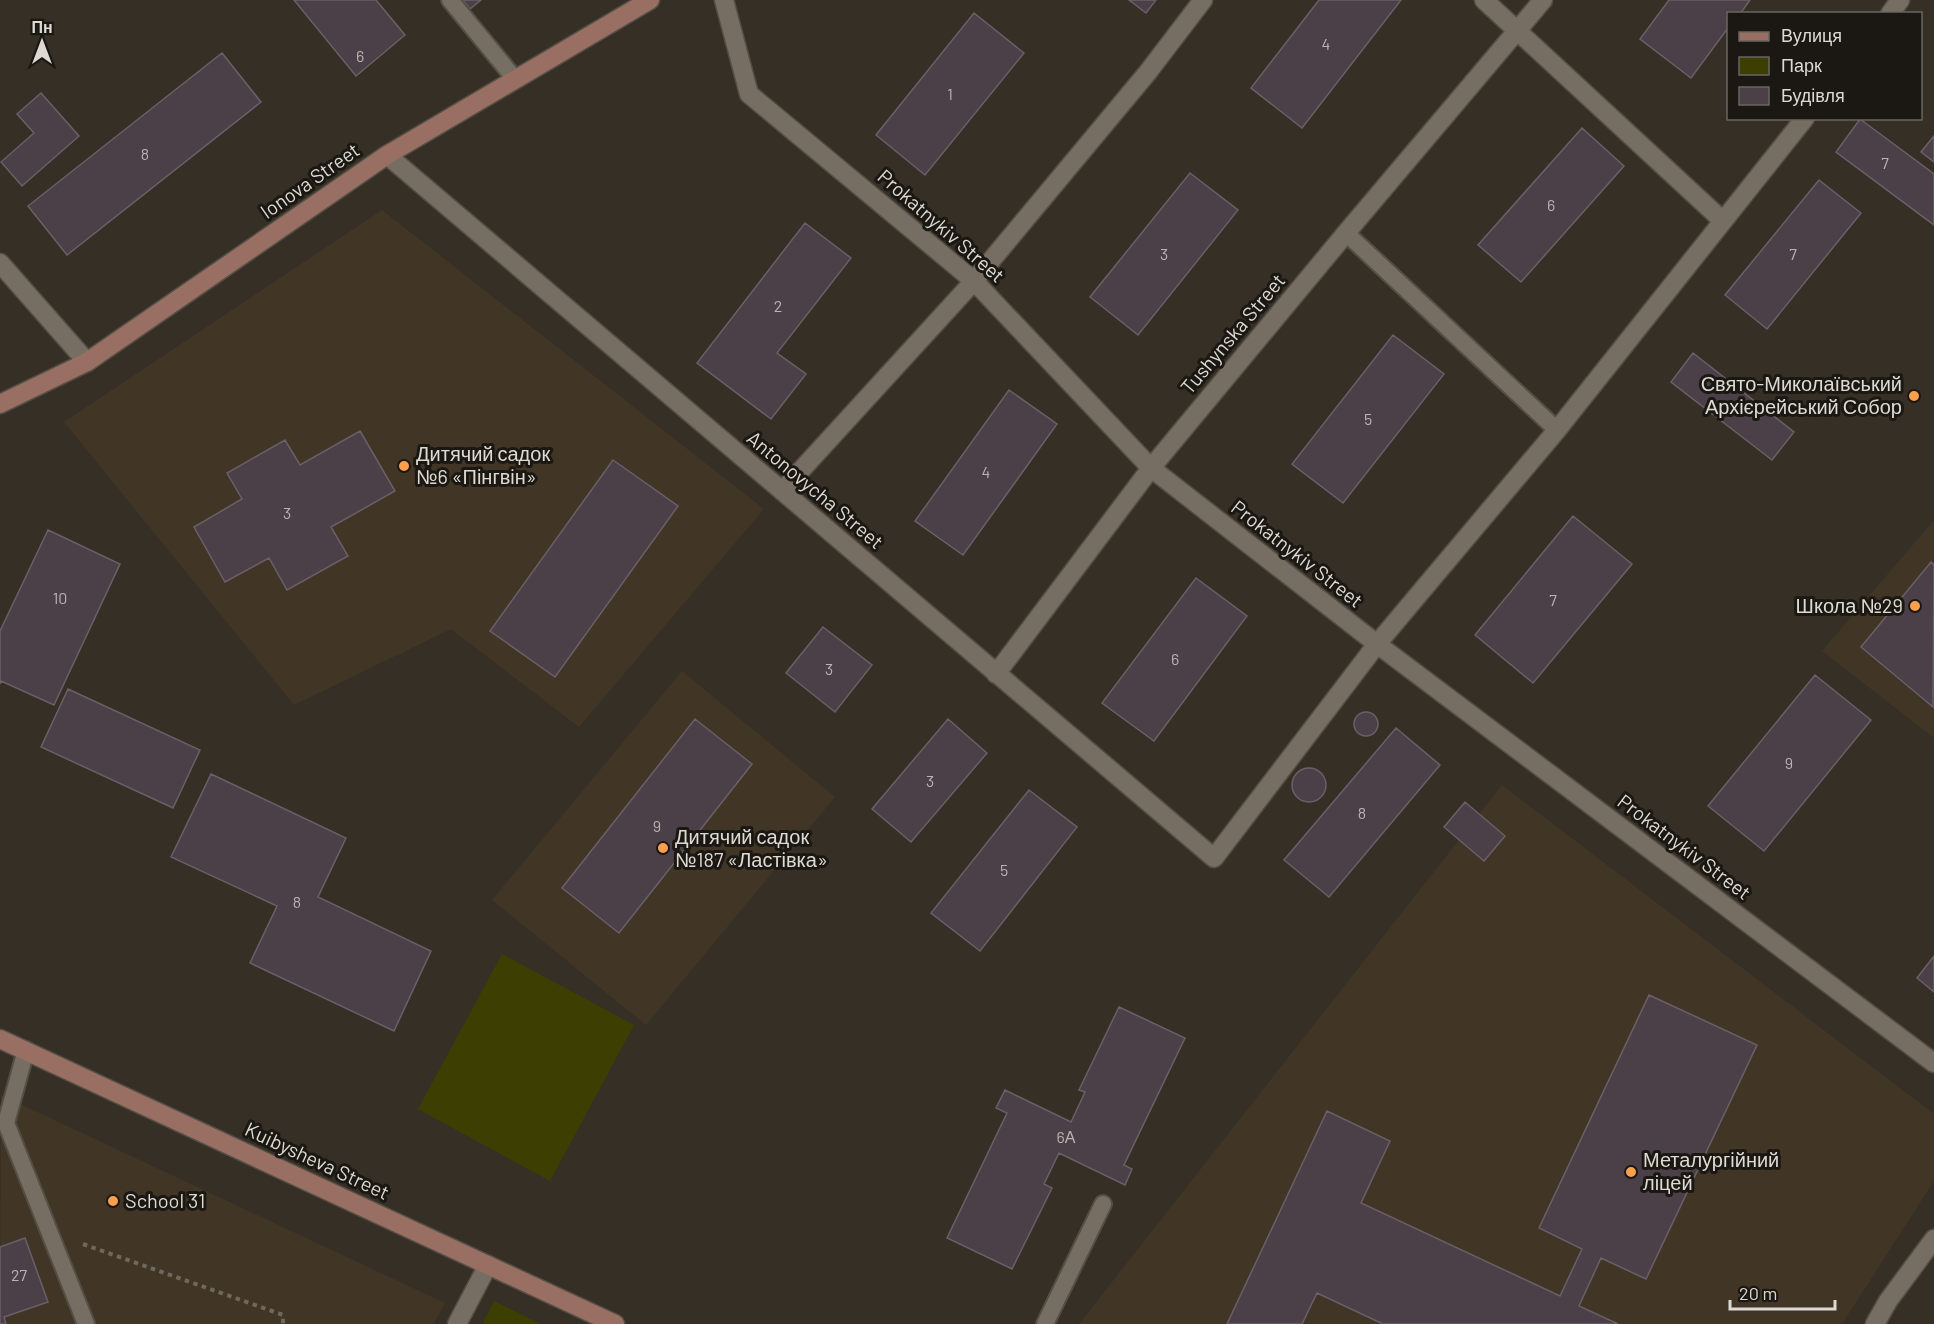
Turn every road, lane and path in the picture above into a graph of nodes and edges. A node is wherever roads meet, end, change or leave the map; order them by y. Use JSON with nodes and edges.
{"nodes":[{"id":1,"x":450,"y":0,"type":"edge"},
{"id":2,"x":650,"y":0,"type":"edge"},
{"id":3,"x":724,"y":0,"type":"edge"},
{"id":4,"x":1203,"y":0,"type":"edge"},
{"id":5,"x":1484,"y":0,"type":"edge"},
{"id":6,"x":1543,"y":0,"type":"edge"},
{"id":7,"x":1517,"y":32,"type":"junction"},
{"id":8,"x":516,"y":79,"type":"junction"},
{"id":9,"x":1804,"y":120,"type":"edge"},
{"id":10,"x":387,"y":155,"type":"junction"},
{"id":11,"x":1723,"y":221,"type":"junction"},
{"id":12,"x":1346,"y":233,"type":"junction"},
{"id":13,"x":0,"y":263,"type":"edge"},
{"id":14,"x":974,"y":280,"type":"junction"},
{"id":15,"x":87,"y":362,"type":"junction"},
{"id":16,"x":0,"y":404,"type":"edge"},
{"id":17,"x":1557,"y":430,"type":"junction"},
{"id":18,"x":1151,"y":468,"type":"junction"},
{"id":19,"x":782,"y":491,"type":"junction"},
{"id":20,"x":1377,"y":644,"type":"junction"},
{"id":21,"x":996,"y":674,"type":"junction"},
{"id":22,"x":0,"y":1039,"type":"edge"},
{"id":23,"x":26,"y":1050,"type":"junction"},
{"id":24,"x":1934,"y":1064,"type":"edge"},
{"id":25,"x":1103,"y":1204,"type":"dead end"},
{"id":26,"x":50,"y":1233,"type":"junction"},
{"id":27,"x":1934,"y":1239,"type":"edge"},
{"id":28,"x":488,"y":1265,"type":"junction"},
{"id":29,"x":86,"y":1324,"type":"edge"},
{"id":30,"x":283,"y":1324,"type":"edge"},
{"id":31,"x":457,"y":1324,"type":"edge"},
{"id":32,"x":615,"y":1324,"type":"edge"},
{"id":33,"x":1045,"y":1324,"type":"edge"},
{"id":34,"x":1875,"y":1324,"type":"edge"}],
"edges":[{"from":1,"to":8,"type":"lane"},
{"from":2,"to":8,"type":"street","name":"Ionova Street"},
{"from":3,"to":14,"type":"street","name":"Prokatnykiv Street"},
{"from":4,"to":14,"type":"street"},
{"from":5,"to":7,"type":"street"},
{"from":6,"to":7,"type":"street","name":"Tushynska Street"},
{"from":7,"to":11,"type":"street"},
{"from":7,"to":12,"type":"street","name":"Tushynska Street"},
{"from":8,"to":10,"type":"street","name":"Ionova Street"},
{"from":9,"to":11,"type":"street"},
{"from":10,"to":15,"type":"street","name":"Ionova Street"},
{"from":10,"to":19,"type":"street","name":"Antonovycha Street"},
{"from":11,"to":17,"type":"street"},
{"from":12,"to":17,"type":"lane"},
{"from":12,"to":18,"type":"street","name":"Tushynska Street"},
{"from":13,"to":15,"type":"street"},
{"from":14,"to":18,"type":"street","name":"Prokatnykiv Street"},
{"from":14,"to":19,"type":"street"},
{"from":15,"to":16,"type":"street","name":"Ionova Street"},
{"from":17,"to":20,"type":"street"},
{"from":18,"to":20,"type":"street","name":"Prokatnykiv Street"},
{"from":18,"to":21,"type":"street","name":"Tushynska Street"},
{"from":19,"to":21,"type":"street","name":"Antonovycha Street"},
{"from":20,"to":21,"type":"street","name":"Antonovycha Street"},
{"from":20,"to":24,"type":"street","name":"Prokatnykiv Street"},
{"from":22,"to":23,"type":"street","name":"Kuibysheva Street"},
{"from":23,"to":26,"type":"lane"},
{"from":23,"to":28,"type":"street","name":"Kuibysheva Street"},
{"from":25,"to":33,"type":"lane"},
{"from":26,"to":29,"type":"lane"},
{"from":26,"to":30,"type":"path"},
{"from":27,"to":34,"type":"street"},
{"from":28,"to":31,"type":"street"},
{"from":28,"to":32,"type":"street","name":"Kuibysheva Street"}]}
